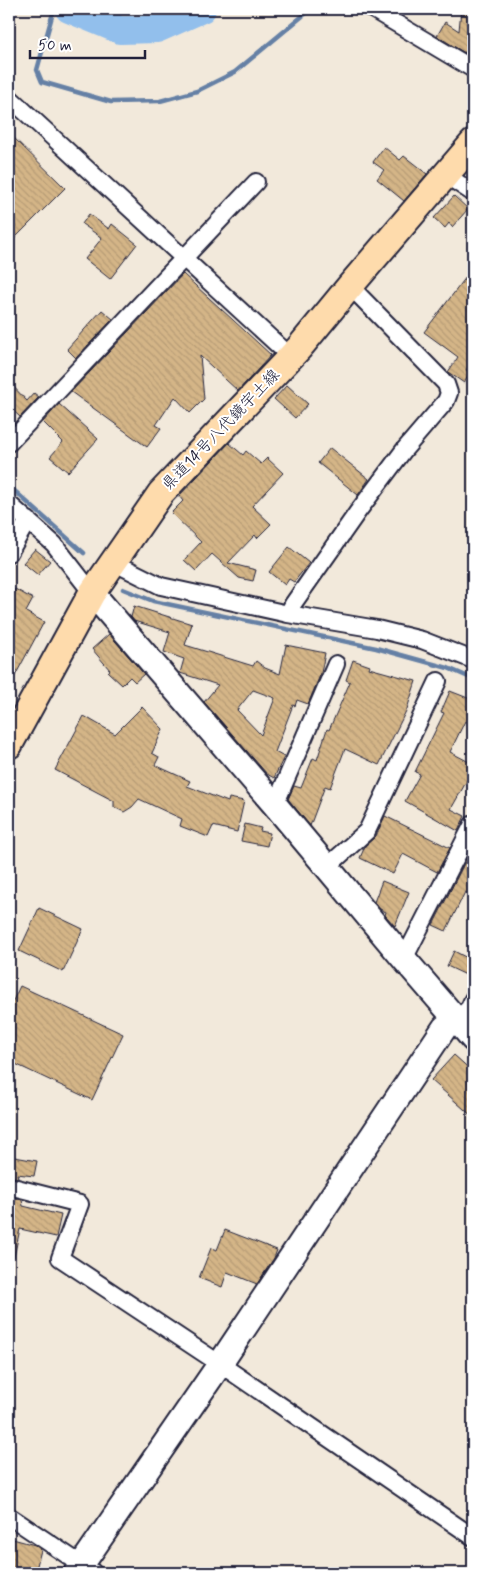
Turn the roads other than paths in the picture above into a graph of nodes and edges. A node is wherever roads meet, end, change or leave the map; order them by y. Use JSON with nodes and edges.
{"nodes":[{"id":1,"x":372,"y":9,"type":"edge"},
{"id":2,"x":473,"y":69,"type":"edge"},
{"id":3,"x":9,"y":97,"type":"edge"},
{"id":4,"x":473,"y":143,"type":"edge"},
{"id":5,"x":446,"y":175,"type":"junction"},
{"id":6,"x":256,"y":182,"type":"dead end"},
{"id":7,"x":473,"y":193,"type":"edge"},
{"id":8,"x":184,"y":259,"type":"junction"},
{"id":9,"x":350,"y":286,"type":"junction"},
{"id":10,"x":291,"y":357,"type":"junction"},
{"id":11,"x":9,"y":443,"type":"edge"},
{"id":12,"x":9,"y":504,"type":"edge"},
{"id":13,"x":28,"y":520,"type":"junction"},
{"id":14,"x":9,"y":553,"type":"edge"},
{"id":15,"x":114,"y":560,"type":"junction"},
{"id":16,"x":92,"y":594,"type":"junction"},
{"id":17,"x":288,"y":614,"type":"junction"},
{"id":18,"x":473,"y":660,"type":"edge"},
{"id":19,"x":336,"y":664,"type":"dead end"},
{"id":20,"x":438,"y":681,"type":"dead end"},
{"id":21,"x":10,"y":741,"type":"edge"},
{"id":22,"x":275,"y":805,"type":"junction"},
{"id":23,"x":473,"y":824,"type":"edge"},
{"id":24,"x":327,"y":867,"type":"junction"},
{"id":25,"x":404,"y":959,"type":"junction"},
{"id":26,"x":473,"y":999,"type":"edge"},
{"id":27,"x":457,"y":1020,"type":"junction"},
{"id":28,"x":473,"y":1039,"type":"edge"},
{"id":29,"x":9,"y":1186,"type":"edge"},
{"id":30,"x":220,"y":1364,"type":"junction"},
{"id":31,"x":9,"y":1516,"type":"edge"},
{"id":32,"x":473,"y":1537,"type":"edge"},
{"id":33,"x":84,"y":1571,"type":"edge"}],
"edges":[{"from":1,"to":2,"type":"street"},
{"from":3,"to":8,"type":"street"},
{"from":4,"to":5,"type":"main road","name":"県道14号八代鏡宇土線"},
{"from":5,"to":7,"type":"street"},
{"from":5,"to":9,"type":"main road","name":"県道14号八代鏡宇土線"},
{"from":6,"to":8,"type":"street"},
{"from":8,"to":10,"type":"street"},
{"from":8,"to":11,"type":"street"},
{"from":9,"to":10,"type":"main road","name":"県道14号八代鏡宇土線"},
{"from":9,"to":17,"type":"street"},
{"from":10,"to":15,"type":"main road","name":"県道14号八代鏡宇土線"},
{"from":12,"to":13,"type":"street"},
{"from":13,"to":14,"type":"street"},
{"from":13,"to":16,"type":"street"},
{"from":15,"to":16,"type":"main road","name":"県道14号八代鏡宇土線"},
{"from":15,"to":17,"type":"street"},
{"from":16,"to":21,"type":"main road","name":"県道14号八代鏡宇土線"},
{"from":16,"to":22,"type":"street"},
{"from":17,"to":18,"type":"street"},
{"from":19,"to":22,"type":"street"},
{"from":20,"to":24,"type":"street"},
{"from":22,"to":24,"type":"street"},
{"from":23,"to":25,"type":"street"},
{"from":24,"to":25,"type":"street"},
{"from":25,"to":27,"type":"street"},
{"from":26,"to":27,"type":"street"},
{"from":27,"to":28,"type":"street"},
{"from":27,"to":30,"type":"street"},
{"from":29,"to":30,"type":"street"},
{"from":30,"to":32,"type":"street"},
{"from":30,"to":33,"type":"street"},
{"from":31,"to":33,"type":"street"}]}
